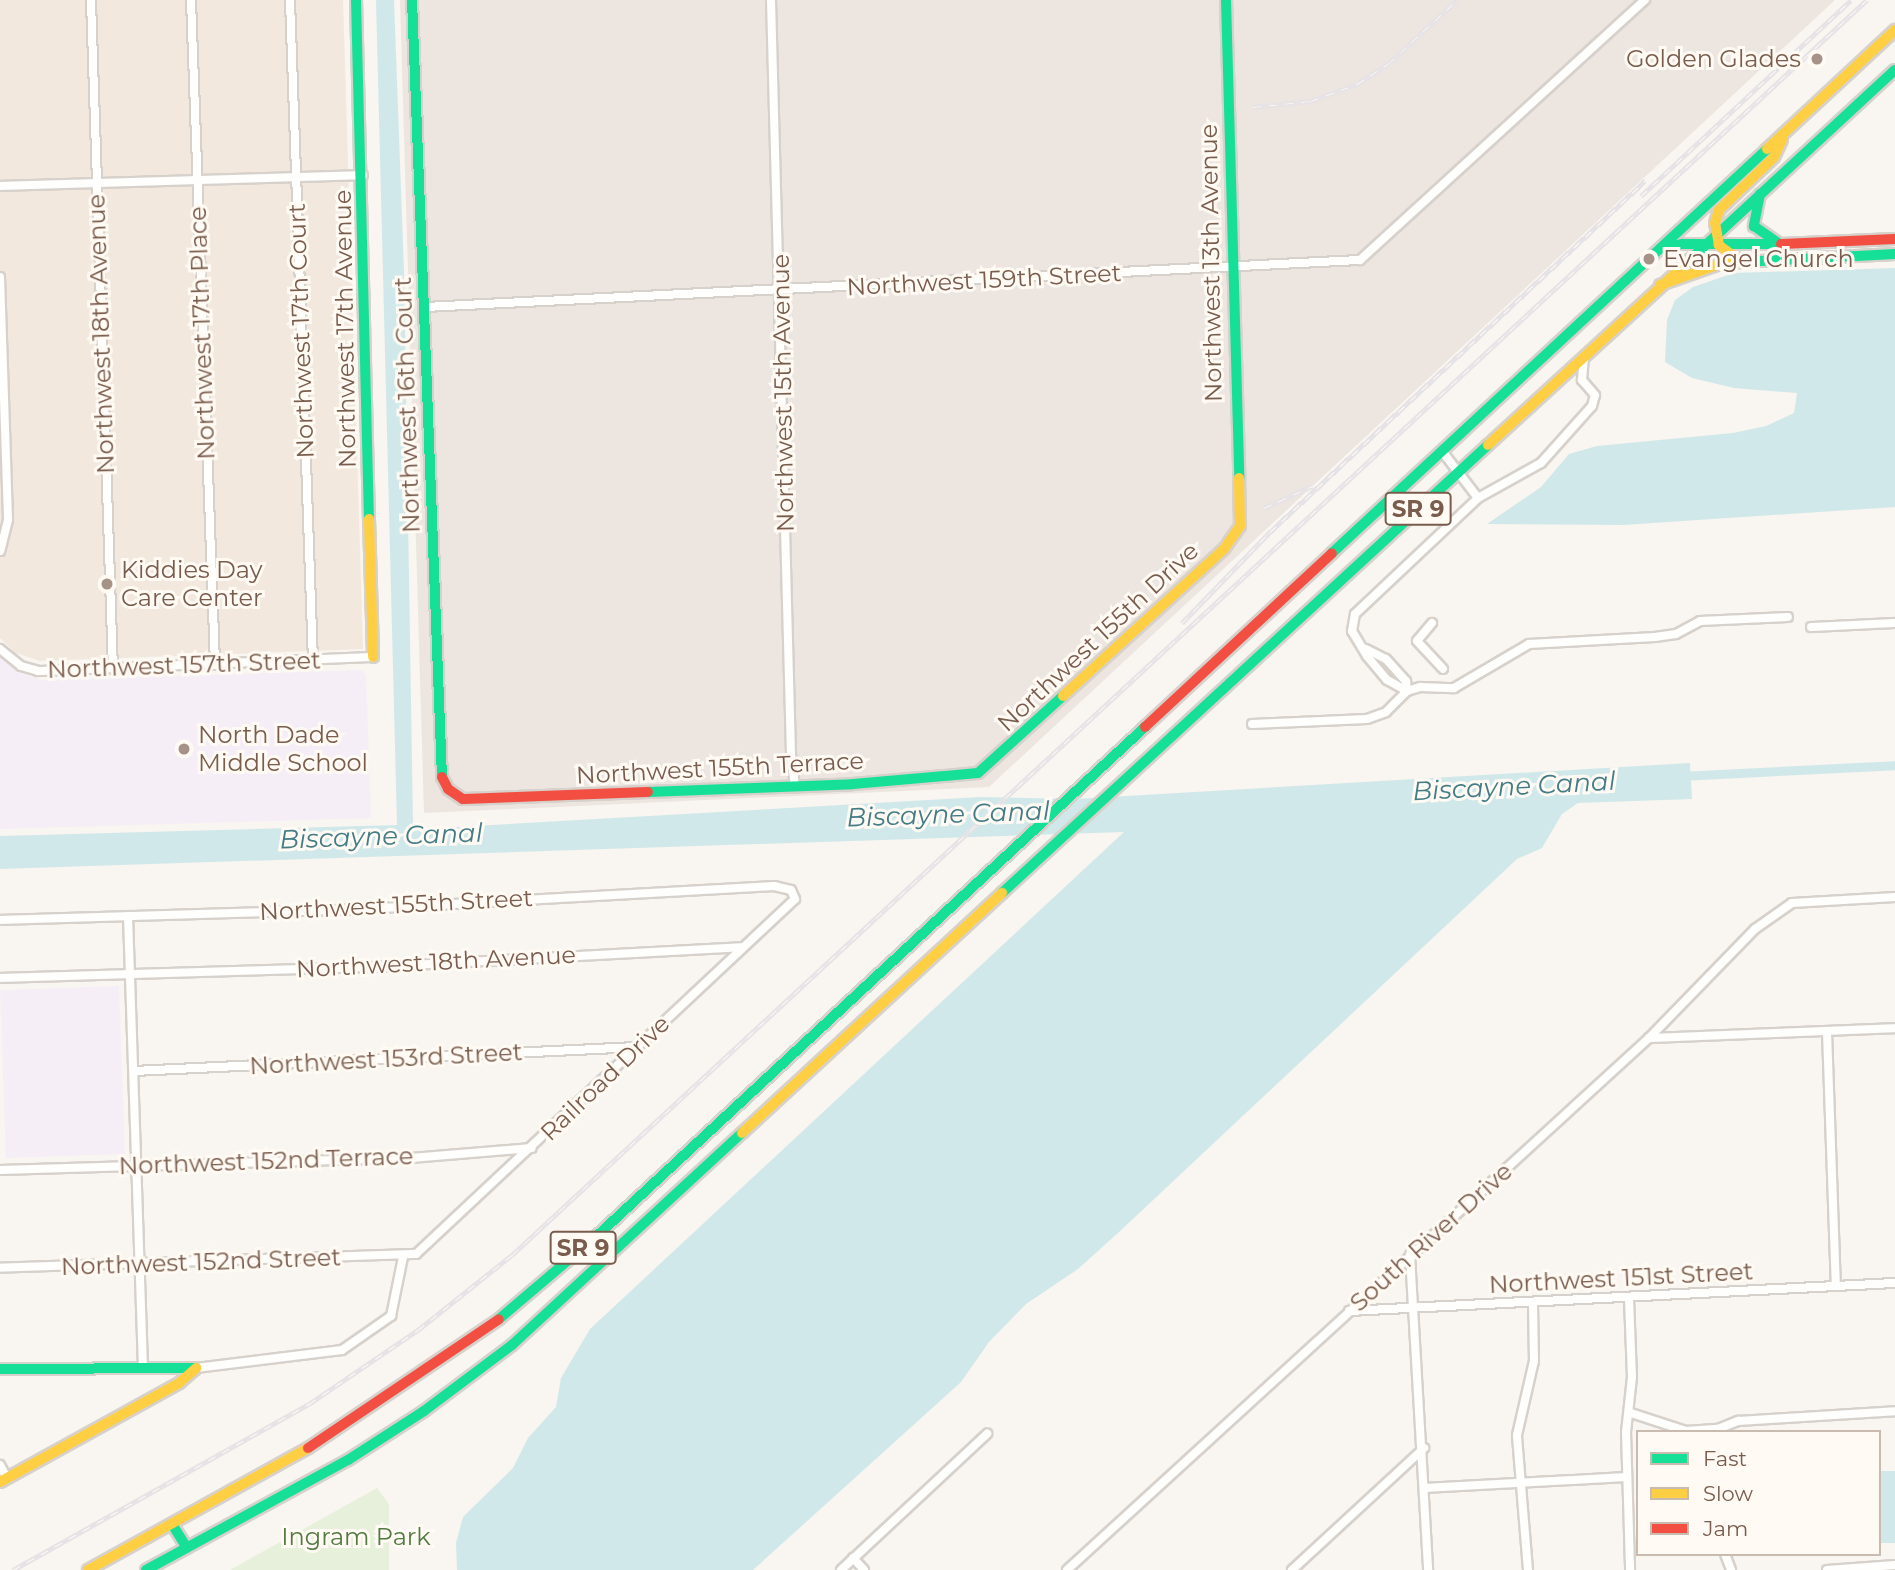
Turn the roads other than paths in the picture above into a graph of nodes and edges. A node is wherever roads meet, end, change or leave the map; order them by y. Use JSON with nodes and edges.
{"nodes":[{"id":1,"x":91,"y":0,"type":"edge"},
{"id":2,"x":191,"y":0,"type":"edge"},
{"id":3,"x":290,"y":0,"type":"edge"},
{"id":4,"x":356,"y":0,"type":"edge"},
{"id":5,"x":412,"y":0,"type":"edge"},
{"id":6,"x":771,"y":0,"type":"edge"},
{"id":7,"x":1226,"y":0,"type":"edge"},
{"id":8,"x":1645,"y":0,"type":"edge"},
{"id":9,"x":1895,"y":30,"type":"edge"},
{"id":10,"x":1895,"y":70,"type":"edge"},
{"id":11,"x":1785,"y":133,"type":"junction"},
{"id":12,"x":363,"y":175,"type":"junction"},
{"id":13,"x":295,"y":177,"type":"junction"},
{"id":14,"x":197,"y":180,"type":"junction"},
{"id":15,"x":96,"y":183,"type":"junction"},
{"id":16,"x":0,"y":187,"type":"edge"},
{"id":17,"x":1760,"y":193,"type":"junction"},
{"id":18,"x":1717,"y":239,"type":"junction"},
{"id":19,"x":1895,"y":239,"type":"edge"},
{"id":20,"x":1704,"y":244,"type":"junction"},
{"id":21,"x":1781,"y":244,"type":"junction"},
{"id":22,"x":1660,"y":249,"type":"junction"},
{"id":23,"x":1895,"y":254,"type":"edge"},
{"id":24,"x":1742,"y":262,"type":"junction"},
{"id":25,"x":1233,"y":267,"type":"junction"},
{"id":26,"x":0,"y":277,"type":"edge"},
{"id":27,"x":1660,"y":285,"type":"junction"},
{"id":28,"x":780,"y":291,"type":"junction"},
{"id":29,"x":425,"y":307,"type":"junction"},
{"id":30,"x":1584,"y":356,"type":"junction"},
{"id":31,"x":1442,"y":451,"type":"junction"},
{"id":32,"x":1458,"y":472,"type":"junction"},
{"id":33,"x":1478,"y":498,"type":"junction"},
{"id":34,"x":1240,"y":526,"type":"joint"},
{"id":35,"x":0,"y":551,"type":"edge"},
{"id":36,"x":1788,"y":617,"type":"dead end"},
{"id":37,"x":1432,"y":623,"type":"dead end"},
{"id":38,"x":1895,"y":623,"type":"edge"},
{"id":39,"x":1811,"y":627,"type":"dead end"},
{"id":40,"x":0,"y":649,"type":"edge"},
{"id":41,"x":1366,"y":649,"type":"junction"},
{"id":42,"x":373,"y":657,"type":"joint"},
{"id":43,"x":313,"y":661,"type":"junction"},
{"id":44,"x":215,"y":665,"type":"junction"},
{"id":45,"x":113,"y":669,"type":"junction"},
{"id":46,"x":1443,"y":669,"type":"dead end"},
{"id":47,"x":1408,"y":691,"type":"junction"},
{"id":48,"x":1252,"y":724,"type":"dead end"},
{"id":49,"x":978,"y":773,"type":"joint"},
{"id":50,"x":795,"y":786,"type":"junction"},
{"id":51,"x":463,"y":799,"type":"joint"},
{"id":52,"x":791,"y":890,"type":"joint"},
{"id":53,"x":1895,"y":897,"type":"edge"},
{"id":54,"x":128,"y":916,"type":"junction"},
{"id":55,"x":0,"y":920,"type":"edge"},
{"id":56,"x":741,"y":947,"type":"junction"},
{"id":57,"x":131,"y":974,"type":"junction"},
{"id":58,"x":0,"y":978,"type":"edge"},
{"id":59,"x":1895,"y":1028,"type":"edge"},
{"id":60,"x":1827,"y":1032,"type":"junction"},
{"id":61,"x":1648,"y":1038,"type":"junction"},
{"id":62,"x":638,"y":1047,"type":"junction"},
{"id":63,"x":134,"y":1071,"type":"junction"},
{"id":64,"x":532,"y":1148,"type":"junction"},
{"id":65,"x":137,"y":1166,"type":"junction"},
{"id":66,"x":0,"y":1170,"type":"edge"},
{"id":67,"x":1410,"y":1255,"type":"junction"},
{"id":68,"x":403,"y":1257,"type":"junction"},
{"id":69,"x":140,"y":1264,"type":"junction"},
{"id":70,"x":0,"y":1268,"type":"edge"},
{"id":71,"x":1895,"y":1283,"type":"edge"},
{"id":72,"x":1836,"y":1286,"type":"junction"},
{"id":73,"x":1629,"y":1299,"type":"junction"},
{"id":74,"x":1533,"y":1305,"type":"junction"},
{"id":75,"x":1415,"y":1310,"type":"junction"},
{"id":76,"x":1349,"y":1311,"type":"junction"},
{"id":77,"x":143,"y":1367,"type":"junction"},
{"id":78,"x":196,"y":1368,"type":"junction"},
{"id":79,"x":0,"y":1369,"type":"edge"},
{"id":80,"x":1895,"y":1411,"type":"edge"},
{"id":81,"x":1631,"y":1413,"type":"junction"},
{"id":82,"x":1718,"y":1430,"type":"edge"},
{"id":83,"x":987,"y":1434,"type":"dead end"},
{"id":84,"x":1424,"y":1448,"type":"junction"},
{"id":85,"x":0,"y":1465,"type":"edge"},
{"id":86,"x":1626,"y":1476,"type":"junction"},
{"id":87,"x":4,"y":1480,"type":"edge"},
{"id":88,"x":1523,"y":1483,"type":"junction"},
{"id":89,"x":1424,"y":1488,"type":"junction"},
{"id":90,"x":172,"y":1524,"type":"junction"},
{"id":91,"x":187,"y":1548,"type":"junction"},
{"id":92,"x":853,"y":1558,"type":"junction"},
{"id":93,"x":1895,"y":1565,"type":"edge"},
{"id":94,"x":88,"y":1570,"type":"edge"},
{"id":95,"x":146,"y":1570,"type":"edge"},
{"id":96,"x":841,"y":1570,"type":"edge"},
{"id":97,"x":864,"y":1570,"type":"edge"},
{"id":98,"x":1068,"y":1570,"type":"edge"},
{"id":99,"x":1292,"y":1570,"type":"edge"},
{"id":100,"x":1428,"y":1570,"type":"edge"},
{"id":101,"x":1528,"y":1570,"type":"edge"},
{"id":102,"x":1630,"y":1570,"type":"edge"},
{"id":103,"x":1827,"y":1570,"type":"edge"}],
"edges":[{"from":1,"to":15,"type":"street","name":"Northwest 18th Avenue"},
{"from":2,"to":14,"type":"street","name":"Northwest 17th Place"},
{"from":3,"to":13,"type":"street","name":"Northwest 17th Court"},
{"from":4,"to":12,"type":"main road","name":"Northwest 17th Avenue"},
{"from":5,"to":29,"type":"main road","name":"Northwest 16th Court"},
{"from":6,"to":28,"type":"street","name":"Northwest 15th Avenue"},
{"from":7,"to":25,"type":"main road","name":"Northwest 13th Avenue"},
{"from":8,"to":25,"type":"street","name":"Northwest 159th Street"},
{"from":9,"to":11,"type":"main road","number":"SR 9"},
{"from":10,"to":17,"type":"main road"},
{"from":11,"to":18,"type":"main road"},
{"from":11,"to":22,"type":"main road","number":"SR 9"},
{"from":12,"to":13,"type":"street"},
{"from":12,"to":42,"type":"main road","name":"Northwest 17th Avenue"},
{"from":13,"to":14,"type":"street"},
{"from":13,"to":43,"type":"street","name":"Northwest 17th Court"},
{"from":14,"to":15,"type":"street"},
{"from":14,"to":44,"type":"street","name":"Northwest 17th Place"},
{"from":15,"to":16,"type":"street"},
{"from":15,"to":45,"type":"street","name":"Northwest 18th Avenue"},
{"from":17,"to":18,"type":"main road"},
{"from":17,"to":21,"type":"main road"},
{"from":18,"to":20,"type":"main road"},
{"from":18,"to":21,"type":"main road"},
{"from":18,"to":24,"type":"main road"},
{"from":19,"to":21,"type":"main road"},
{"from":20,"to":22,"type":"main road"},
{"from":20,"to":27,"type":"main road","number":"SR 9"},
{"from":22,"to":31,"type":"main road","number":"SR 9"},
{"from":23,"to":24,"type":"main road"},
{"from":24,"to":27,"type":"main road"},
{"from":25,"to":28,"type":"street","name":"Northwest 159th Street"},
{"from":25,"to":34,"type":"main road","name":"Northwest 13th Avenue"},
{"from":26,"to":35,"type":"street"},
{"from":27,"to":30,"type":"main road","number":"SR 9"},
{"from":28,"to":29,"type":"street","name":"Northwest 159th Street"},
{"from":28,"to":50,"type":"street","name":"Northwest 15th Avenue"},
{"from":29,"to":51,"type":"main road","name":"Northwest 16th Court"},
{"from":30,"to":32,"type":"main road","number":"SR 9"},
{"from":30,"to":33,"type":"street"},
{"from":31,"to":32,"type":"street"},
{"from":31,"to":90,"type":"main road","number":"SR 9"},
{"from":32,"to":33,"type":"street"},
{"from":32,"to":91,"type":"main road","number":"SR 9"},
{"from":33,"to":41,"type":"street"},
{"from":34,"to":49,"type":"main road","name":"Northwest 155th Drive"},
{"from":36,"to":47,"type":"street"},
{"from":37,"to":46,"type":"street"},
{"from":38,"to":39,"type":"street"},
{"from":40,"to":45,"type":"street","name":"Northwest 157th Street"},
{"from":41,"to":47,"type":"street"},
{"from":41,"to":47,"type":"street"},
{"from":42,"to":43,"type":"street","name":"Northwest 157th Street"},
{"from":43,"to":44,"type":"street","name":"Northwest 157th Street"},
{"from":44,"to":45,"type":"street","name":"Northwest 157th Street"},
{"from":47,"to":48,"type":"street"},
{"from":49,"to":50,"type":"main road","name":"Northwest 155th Terrace"},
{"from":50,"to":51,"type":"main road","name":"Northwest 155th Terrace"},
{"from":52,"to":54,"type":"street","name":"Northwest 155th Street"},
{"from":52,"to":56,"type":"street","name":"Railroad Drive"},
{"from":53,"to":61,"type":"street","name":"South River Drive"},
{"from":54,"to":55,"type":"street","name":"Northwest 155th Street"},
{"from":54,"to":57,"type":"street"},
{"from":56,"to":57,"type":"street","name":"Northwest 18th Avenue"},
{"from":56,"to":62,"type":"street","name":"Railroad Drive"},
{"from":57,"to":58,"type":"street","name":"Northwest 18th Avenue"},
{"from":57,"to":63,"type":"street"},
{"from":59,"to":60,"type":"street"},
{"from":60,"to":61,"type":"street"},
{"from":60,"to":72,"type":"street"},
{"from":61,"to":67,"type":"street","name":"South River Drive"},
{"from":62,"to":63,"type":"street","name":"Northwest 153rd Street"},
{"from":62,"to":64,"type":"street","name":"Railroad Drive"},
{"from":63,"to":65,"type":"street"},
{"from":64,"to":65,"type":"street","name":"Northwest 152nd Terrace"},
{"from":64,"to":68,"type":"street","name":"Railroad Drive"},
{"from":65,"to":66,"type":"street","name":"Northwest 152nd Terrace"},
{"from":65,"to":69,"type":"street"},
{"from":67,"to":75,"type":"street"},
{"from":67,"to":76,"type":"street","name":"South River Drive"},
{"from":68,"to":69,"type":"street","name":"Northwest 152nd Street"},
{"from":68,"to":78,"type":"street"},
{"from":69,"to":70,"type":"street","name":"Northwest 152nd Street"},
{"from":69,"to":77,"type":"street"},
{"from":71,"to":72,"type":"street","name":"Northwest 151st Street"},
{"from":72,"to":73,"type":"street","name":"Northwest 151st Street"},
{"from":73,"to":74,"type":"street","name":"Northwest 151st Street"},
{"from":73,"to":81,"type":"street"},
{"from":74,"to":75,"type":"street","name":"Northwest 151st Street"},
{"from":74,"to":88,"type":"street"},
{"from":75,"to":76,"type":"street","name":"Northwest 151st Street"},
{"from":75,"to":84,"type":"street"},
{"from":76,"to":98,"type":"street","name":"South River Drive"},
{"from":77,"to":78,"type":"main road"},
{"from":77,"to":79,"type":"main road"},
{"from":78,"to":87,"type":"main road"},
{"from":80,"to":82,"type":"street"},
{"from":81,"to":82,"type":"street"},
{"from":81,"to":86,"type":"street"},
{"from":83,"to":92,"type":"street"},
{"from":84,"to":89,"type":"street"},
{"from":84,"to":99,"type":"street"},
{"from":85,"to":87,"type":"street"},
{"from":86,"to":88,"type":"street"},
{"from":86,"to":102,"type":"street"},
{"from":88,"to":89,"type":"street"},
{"from":88,"to":101,"type":"street"},
{"from":89,"to":100,"type":"street"},
{"from":90,"to":91,"type":"main road"},
{"from":90,"to":94,"type":"main road","number":"SR 9"},
{"from":91,"to":95,"type":"main road","number":"SR 9"},
{"from":92,"to":96,"type":"street"},
{"from":92,"to":97,"type":"street"},
{"from":93,"to":103,"type":"street"}]}
